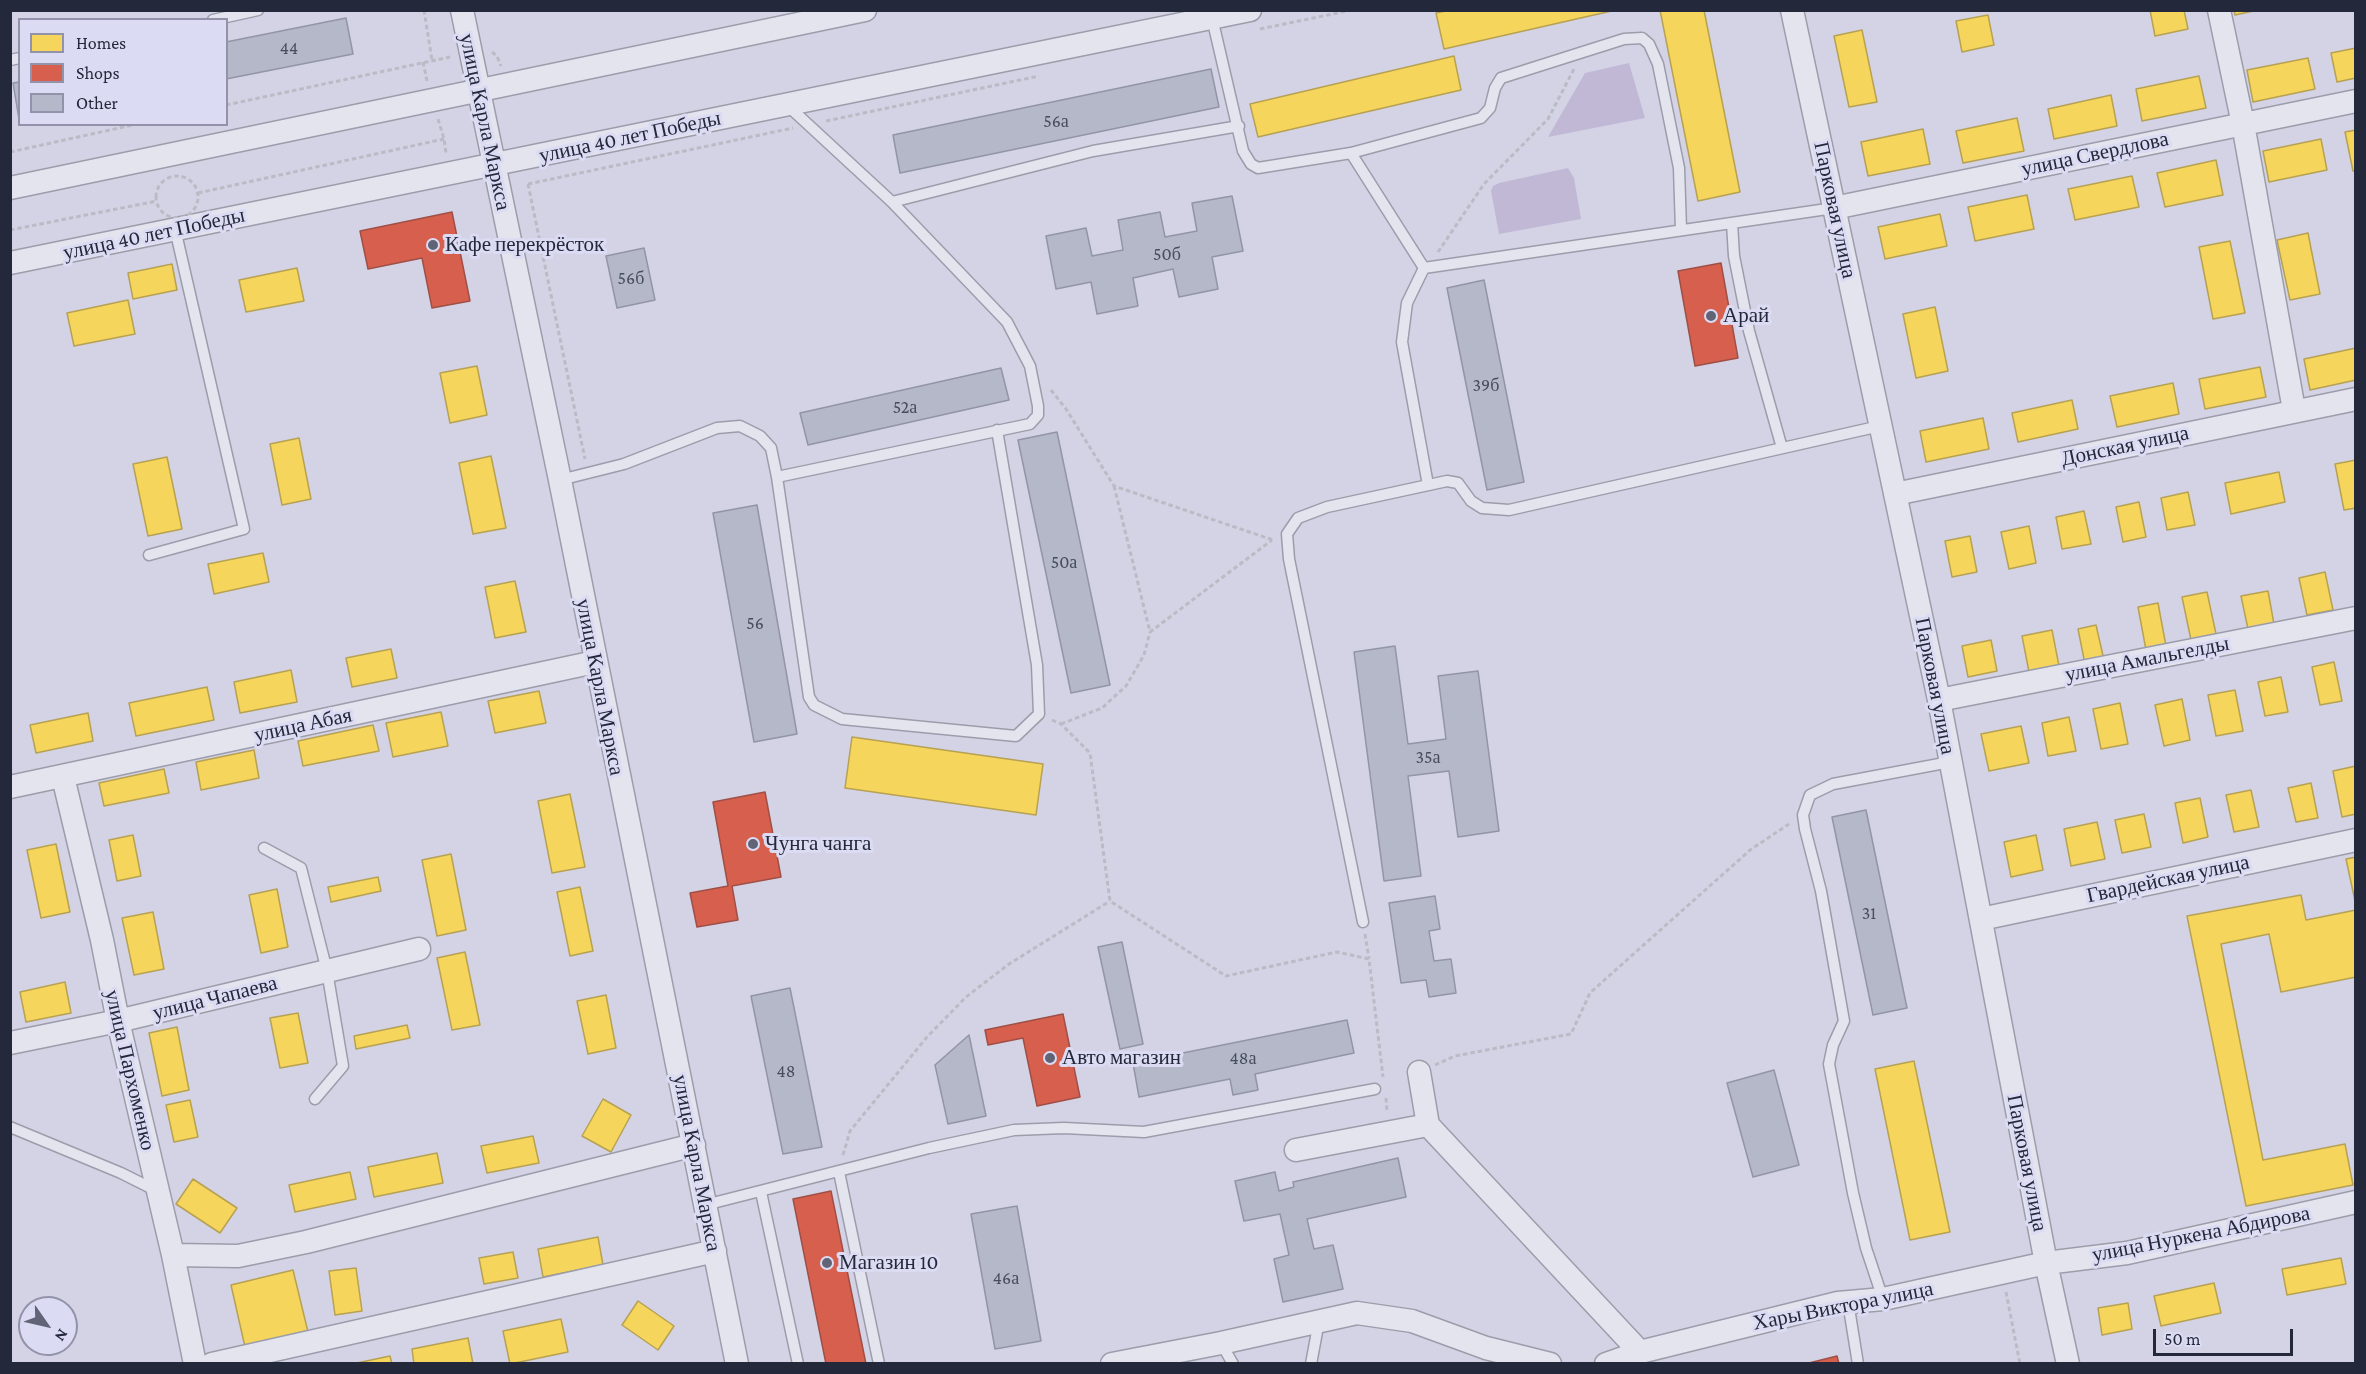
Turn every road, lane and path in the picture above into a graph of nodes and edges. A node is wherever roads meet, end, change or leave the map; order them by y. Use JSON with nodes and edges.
{"nodes":[{"id":1,"x":258,"y":10,"type":"edge"},
{"id":2,"x":424,"y":10,"type":"edge"},
{"id":3,"x":462,"y":10,"type":"edge"},
{"id":4,"x":865,"y":10,"type":"edge"},
{"id":5,"x":1352,"y":10,"type":"edge"},
{"id":6,"x":1792,"y":10,"type":"edge"},
{"id":7,"x":2219,"y":10,"type":"edge"},
{"id":8,"x":222,"y":18,"type":"edge"},
{"id":9,"x":1212,"y":18,"type":"junction"},
{"id":10,"x":1251,"y":21,"type":"edge"},
{"id":11,"x":1584,"y":52,"type":"junction"},
{"id":12,"x":1042,"y":75,"type":"dead end"},
{"id":13,"x":478,"y":91,"type":"junction"},
{"id":14,"x":2355,"y":101,"type":"edge"},
{"id":15,"x":228,"y":105,"type":"edge"},
{"id":16,"x":787,"y":105,"type":"junction"},
{"id":17,"x":2243,"y":124,"type":"junction"},
{"id":18,"x":809,"y":125,"type":"junction"},
{"id":19,"x":128,"y":126,"type":"edge"},
{"id":20,"x":1239,"y":126,"type":"junction"},
{"id":21,"x":444,"y":139,"type":"dead end"},
{"id":22,"x":10,"y":152,"type":"edge"},
{"id":23,"x":1351,"y":153,"type":"junction"},
{"id":24,"x":522,"y":159,"type":"junction"},
{"id":25,"x":494,"y":164,"type":"junction"},
{"id":26,"x":528,"y":184,"type":"junction"},
{"id":27,"x":10,"y":188,"type":"edge"},
{"id":28,"x":198,"y":192,"type":"junction"},
{"id":29,"x":157,"y":201,"type":"junction"},
{"id":30,"x":892,"y":202,"type":"junction"},
{"id":31,"x":1834,"y":208,"type":"junction"},
{"id":32,"x":1732,"y":223,"type":"junction"},
{"id":33,"x":175,"y":229,"type":"junction"},
{"id":34,"x":10,"y":230,"type":"edge"},
{"id":35,"x":1682,"y":230,"type":"junction"},
{"id":36,"x":10,"y":263,"type":"edge"},
{"id":37,"x":1427,"y":267,"type":"junction"},
{"id":38,"x":1030,"y":366,"type":"junction"},
{"id":39,"x":2355,"y":399,"type":"edge"},
{"id":40,"x":2294,"y":410,"type":"junction"},
{"id":41,"x":1880,"y":426,"type":"junction"},
{"id":42,"x":997,"y":430,"type":"junction"},
{"id":43,"x":1782,"y":448,"type":"junction"},
{"id":44,"x":588,"y":473,"type":"junction"},
{"id":45,"x":777,"y":477,"type":"junction"},
{"id":46,"x":560,"y":480,"type":"junction"},
{"id":47,"x":1428,"y":485,"type":"junction"},
{"id":48,"x":1114,"y":486,"type":"junction"},
{"id":49,"x":1895,"y":494,"type":"junction"},
{"id":50,"x":1287,"y":534,"type":"junction"},
{"id":51,"x":1274,"y":540,"type":"junction"},
{"id":52,"x":149,"y":555,"type":"dead end"},
{"id":53,"x":2355,"y":618,"type":"edge"},
{"id":54,"x":1150,"y":632,"type":"junction"},
{"id":55,"x":595,"y":662,"type":"junction"},
{"id":56,"x":1939,"y":700,"type":"junction"},
{"id":57,"x":1039,"y":714,"type":"junction"},
{"id":58,"x":1061,"y":724,"type":"junction"},
{"id":59,"x":1950,"y":762,"type":"junction"},
{"id":60,"x":63,"y":777,"type":"junction"},
{"id":61,"x":10,"y":787,"type":"edge"},
{"id":62,"x":1803,"y":814,"type":"junction"},
{"id":63,"x":2355,"y":840,"type":"edge"},
{"id":64,"x":264,"y":848,"type":"dead end"},
{"id":65,"x":1110,"y":901,"type":"junction"},
{"id":66,"x":1981,"y":919,"type":"junction"},
{"id":67,"x":1363,"y":922,"type":"joint"},
{"id":68,"x":419,"y":949,"type":"dead end"},
{"id":69,"x":1369,"y":959,"type":"junction"},
{"id":70,"x":327,"y":971,"type":"junction"},
{"id":71,"x":118,"y":1021,"type":"junction"},
{"id":72,"x":10,"y":1043,"type":"edge"},
{"id":73,"x":1419,"y":1072,"type":"joint"},
{"id":74,"x":1380,"y":1088,"type":"joint"},
{"id":75,"x":1386,"y":1098,"type":"dead end"},
{"id":76,"x":315,"y":1099,"type":"dead end"},
{"id":77,"x":1428,"y":1125,"type":"junction"},
{"id":78,"x":10,"y":1127,"type":"edge"},
{"id":79,"x":1390,"y":1132,"type":"junction"},
{"id":80,"x":694,"y":1145,"type":"junction"},
{"id":81,"x":1296,"y":1150,"type":"dead end"},
{"id":82,"x":839,"y":1172,"type":"junction"},
{"id":83,"x":158,"y":1191,"type":"junction"},
{"id":84,"x":760,"y":1192,"type":"junction"},
{"id":85,"x":2355,"y":1202,"type":"edge"},
{"id":86,"x":705,"y":1205,"type":"junction"},
{"id":87,"x":716,"y":1251,"type":"junction"},
{"id":88,"x":173,"y":1255,"type":"junction"},
{"id":89,"x":2046,"y":1263,"type":"junction"},
{"id":90,"x":2002,"y":1273,"type":"junction"},
{"id":91,"x":1882,"y":1299,"type":"junction"},
{"id":92,"x":1848,"y":1301,"type":"junction"},
{"id":93,"x":1319,"y":1321,"type":"junction"},
{"id":94,"x":1221,"y":1343,"type":"junction"},
{"id":95,"x":1640,"y":1352,"type":"junction"},
{"id":96,"x":1612,"y":1362,"type":"edge"},
{"id":97,"x":195,"y":1364,"type":"edge"},
{"id":98,"x":212,"y":1364,"type":"edge"},
{"id":99,"x":737,"y":1364,"type":"edge"},
{"id":100,"x":798,"y":1364,"type":"edge"},
{"id":101,"x":879,"y":1364,"type":"edge"},
{"id":102,"x":1112,"y":1364,"type":"edge"},
{"id":103,"x":1233,"y":1364,"type":"edge"},
{"id":104,"x":1311,"y":1364,"type":"edge"},
{"id":105,"x":1550,"y":1364,"type":"edge"},
{"id":106,"x":1858,"y":1364,"type":"edge"},
{"id":107,"x":2020,"y":1364,"type":"edge"},
{"id":108,"x":2068,"y":1364,"type":"edge"}],
"edges":[{"from":1,"to":8,"type":"lane"},
{"from":2,"to":15,"type":"path"},
{"from":3,"to":13,"type":"street","name":"улица Карла Маркса"},
{"from":4,"to":13,"type":"street"},
{"from":5,"to":10,"type":"path"},
{"from":6,"to":31,"type":"street","name":"Парковая улица"},
{"from":7,"to":17,"type":"street"},
{"from":9,"to":10,"type":"street","name":"улица 40 лет Победы"},
{"from":9,"to":16,"type":"street","name":"улица 40 лет Победы"},
{"from":9,"to":20,"type":"lane"},
{"from":11,"to":23,"type":"lane"},
{"from":11,"to":35,"type":"lane"},
{"from":11,"to":37,"type":"path"},
{"from":12,"to":18,"type":"path"},
{"from":13,"to":25,"type":"street","name":"улица Карла Маркса"},
{"from":13,"to":27,"type":"street"},
{"from":14,"to":17,"type":"street","name":"улица Свердлова"},
{"from":16,"to":18,"type":"lane"},
{"from":16,"to":24,"type":"street","name":"улица 40 лет Победы"},
{"from":17,"to":31,"type":"street","name":"улица Свердлова"},
{"from":17,"to":40,"type":"street"},
{"from":18,"to":26,"type":"path"},
{"from":18,"to":30,"type":"lane"},
{"from":19,"to":22,"type":"path"},
{"from":20,"to":23,"type":"lane"},
{"from":20,"to":30,"type":"lane"},
{"from":21,"to":28,"type":"path"},
{"from":23,"to":37,"type":"lane"},
{"from":24,"to":25,"type":"street","name":"улица 40 лет Победы"},
{"from":24,"to":26,"type":"path"},
{"from":25,"to":33,"type":"street","name":"улица 40 лет Победы"},
{"from":25,"to":46,"type":"street","name":"улица Карла Маркса"},
{"from":26,"to":44,"type":"path"},
{"from":28,"to":29,"type":"path"},
{"from":28,"to":29,"type":"path"},
{"from":29,"to":34,"type":"path"},
{"from":30,"to":38,"type":"lane"},
{"from":31,"to":32,"type":"lane"},
{"from":31,"to":41,"type":"street","name":"Парковая улица"},
{"from":32,"to":35,"type":"lane"},
{"from":32,"to":43,"type":"lane"},
{"from":33,"to":36,"type":"street","name":"улица 40 лет Победы"},
{"from":33,"to":52,"type":"lane"},
{"from":35,"to":37,"type":"lane"},
{"from":37,"to":47,"type":"lane"},
{"from":38,"to":42,"type":"lane"},
{"from":38,"to":48,"type":"path"},
{"from":39,"to":40,"type":"street","name":"Донская улица"},
{"from":40,"to":49,"type":"street","name":"Донская улица"},
{"from":41,"to":43,"type":"lane"},
{"from":41,"to":49,"type":"street","name":"Парковая улица"},
{"from":42,"to":45,"type":"lane"},
{"from":42,"to":57,"type":"lane"},
{"from":43,"to":47,"type":"lane"},
{"from":44,"to":45,"type":"lane"},
{"from":44,"to":46,"type":"lane"},
{"from":45,"to":57,"type":"lane"},
{"from":46,"to":55,"type":"street","name":"улица Карла Маркса"},
{"from":47,"to":50,"type":"lane"},
{"from":48,"to":51,"type":"path"},
{"from":48,"to":54,"type":"path"},
{"from":49,"to":56,"type":"street","name":"Парковая улица"},
{"from":50,"to":51,"type":"path"},
{"from":50,"to":67,"type":"lane"},
{"from":51,"to":54,"type":"path"},
{"from":53,"to":56,"type":"street","name":"улица Амальгелды"},
{"from":54,"to":58,"type":"path"},
{"from":55,"to":60,"type":"street","name":"улица Абая"},
{"from":55,"to":80,"type":"street","name":"улица Карла Маркса"},
{"from":56,"to":59,"type":"street","name":"Парковая улица"},
{"from":57,"to":58,"type":"path"},
{"from":58,"to":65,"type":"path"},
{"from":59,"to":62,"type":"lane"},
{"from":59,"to":66,"type":"street","name":"Парковая улица"},
{"from":60,"to":61,"type":"street","name":"улица Абая"},
{"from":60,"to":71,"type":"street","name":"улица Пархоменко"},
{"from":62,"to":73,"type":"path"},
{"from":62,"to":91,"type":"lane"},
{"from":63,"to":66,"type":"street","name":"Гвардейская улица"},
{"from":64,"to":70,"type":"lane"},
{"from":65,"to":69,"type":"path"},
{"from":65,"to":82,"type":"path"},
{"from":66,"to":89,"type":"street","name":"Парковая улица"},
{"from":67,"to":69,"type":"path"},
{"from":68,"to":70,"type":"street","name":"улица Чапаева"},
{"from":69,"to":74,"type":"path"},
{"from":70,"to":71,"type":"street","name":"улица Чапаева"},
{"from":70,"to":76,"type":"lane"},
{"from":71,"to":72,"type":"street","name":"улица Чапаева"},
{"from":71,"to":83,"type":"street","name":"улица Пархоменко"},
{"from":73,"to":77,"type":"street"},
{"from":74,"to":82,"type":"lane"},
{"from":75,"to":79,"type":"path"},
{"from":77,"to":79,"type":"street"},
{"from":77,"to":95,"type":"street"},
{"from":78,"to":83,"type":"lane"},
{"from":79,"to":81,"type":"street"},
{"from":80,"to":86,"type":"street","name":"улица Карла Маркса"},
{"from":80,"to":88,"type":"street"},
{"from":82,"to":84,"type":"lane"},
{"from":82,"to":101,"type":"lane"},
{"from":83,"to":88,"type":"street","name":"улица Пархоменко"},
{"from":84,"to":86,"type":"lane"},
{"from":84,"to":100,"type":"lane"},
{"from":85,"to":89,"type":"street","name":"улица Нуркена Абдирова"},
{"from":86,"to":87,"type":"street","name":"улица Карла Маркса"},
{"from":87,"to":98,"type":"street"},
{"from":87,"to":99,"type":"street","name":"улица Карла Маркса"},
{"from":88,"to":97,"type":"street","name":"улица Пархоменко"},
{"from":89,"to":90,"type":"street","name":"Хары Виктора улица"},
{"from":89,"to":108,"type":"street","name":"Парковая улица"},
{"from":90,"to":91,"type":"street","name":"Хары Виктора улица"},
{"from":90,"to":107,"type":"path"},
{"from":91,"to":92,"type":"street","name":"Хары Виктора улица"},
{"from":92,"to":95,"type":"street","name":"Хары Виктора улица"},
{"from":92,"to":106,"type":"lane"},
{"from":93,"to":94,"type":"street"},
{"from":93,"to":104,"type":"lane"},
{"from":93,"to":105,"type":"street"},
{"from":94,"to":102,"type":"street"},
{"from":94,"to":103,"type":"lane"},
{"from":95,"to":96,"type":"street","name":"Хары Виктора улица"}]}
